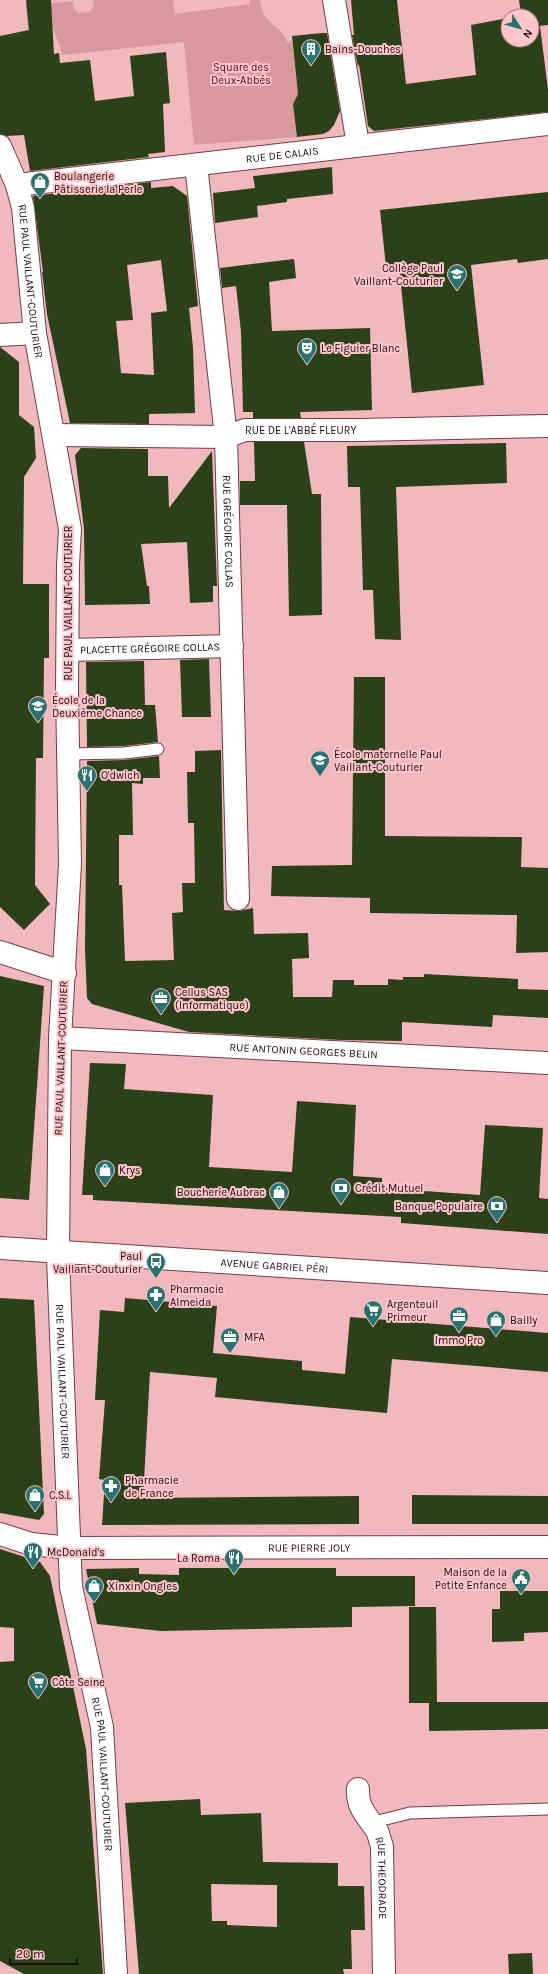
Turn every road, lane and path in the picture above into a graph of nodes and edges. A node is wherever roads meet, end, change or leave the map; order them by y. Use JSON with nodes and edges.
{"nodes":[{"id":1,"x":334,"y":0,"type":"edge"},
{"id":2,"x":548,"y":124,"type":"edge"},
{"id":3,"x":358,"y":145,"type":"junction"},
{"id":4,"x":0,"y":146,"type":"edge"},
{"id":5,"x":196,"y":165,"type":"junction"},
{"id":6,"x":17,"y":185,"type":"junction"},
{"id":7,"x":35,"y":333,"type":"junction"},
{"id":8,"x":0,"y":335,"type":"edge"},
{"id":9,"x":548,"y":426,"type":"edge"},
{"id":10,"x":55,"y":434,"type":"junction"},
{"id":11,"x":226,"y":437,"type":"junction"},
{"id":12,"x":232,"y":646,"type":"junction"},
{"id":13,"x":68,"y":650,"type":"junction"},
{"id":14,"x":158,"y":749,"type":"dead end"},
{"id":15,"x":68,"y":754,"type":"junction"},
{"id":16,"x":238,"y":899,"type":"dead end"},
{"id":17,"x":0,"y":952,"type":"edge"},
{"id":18,"x":65,"y":973,"type":"junction"},
{"id":19,"x":60,"y":1038,"type":"junction"},
{"id":20,"x":548,"y":1063,"type":"edge"},
{"id":21,"x":0,"y":1248,"type":"edge"},
{"id":22,"x":58,"y":1252,"type":"junction"},
{"id":23,"x":548,"y":1284,"type":"edge"},
{"id":24,"x":0,"y":1534,"type":"edge"},
{"id":25,"x":548,"y":1547,"type":"edge"},
{"id":26,"x":70,"y":1548,"type":"junction"},
{"id":27,"x":358,"y":1789,"type":"dead end"},
{"id":28,"x":548,"y":1809,"type":"edge"},
{"id":29,"x":370,"y":1823,"type":"junction"},
{"id":30,"x":116,"y":1974,"type":"edge"},
{"id":31,"x":384,"y":1974,"type":"edge"}],
"edges":[{"from":1,"to":3,"type":"street"},
{"from":2,"to":3,"type":"street","name":"RUE DE CALAIS"},
{"from":3,"to":5,"type":"street","name":"RUE DE CALAIS"},
{"from":4,"to":6,"type":"street","name":"RUE PAUL VAILLANT-COUTURIER"},
{"from":5,"to":6,"type":"street","name":"RUE DE CALAIS"},
{"from":5,"to":11,"type":"street","name":"RUE GRÉGOIRE COLLAS"},
{"from":6,"to":7,"type":"street","name":"RUE PAUL VAILLANT-COUTURIER"},
{"from":7,"to":8,"type":"street"},
{"from":7,"to":10,"type":"street","name":"RUE PAUL VAILLANT-COUTURIER"},
{"from":9,"to":11,"type":"street","name":"RUE DE L'ABBÉ FLEURY"},
{"from":10,"to":11,"type":"street","name":"RUE DE L'ABBÉ FLEURY"},
{"from":10,"to":13,"type":"street","name":"RUE PAUL VAILLANT-COUTURIER"},
{"from":11,"to":12,"type":"street","name":"RUE GRÉGOIRE COLLAS"},
{"from":12,"to":13,"type":"street","name":"PLACETTE GRÉGOIRE COLLAS"},
{"from":12,"to":16,"type":"street","name":"RUE GRÉGOIRE COLLAS"},
{"from":13,"to":15,"type":"street","name":"RUE PAUL VAILLANT-COUTURIER"},
{"from":14,"to":15,"type":"lane"},
{"from":15,"to":18,"type":"street","name":"RUE PAUL VAILLANT-COUTURIER"},
{"from":17,"to":18,"type":"street"},
{"from":18,"to":19,"type":"street","name":"RUE PAUL VAILLANT-COUTURIER"},
{"from":19,"to":20,"type":"street","name":"RUE ANTONIN GEORGES BELIN"},
{"from":19,"to":22,"type":"street","name":"RUE PAUL VAILLANT-COUTURIER"},
{"from":21,"to":22,"type":"street","name":"AVENUE GABRIEL PÉRI"},
{"from":22,"to":23,"type":"street","name":"AVENUE GABRIEL PÉRI"},
{"from":22,"to":26,"type":"street","name":"RUE PAUL VAILLANT-COUTURIER"},
{"from":24,"to":26,"type":"street","name":"RUE PIERRE JOLY"},
{"from":25,"to":26,"type":"street","name":"RUE PIERRE JOLY"},
{"from":26,"to":30,"type":"street","name":"RUE PAUL VAILLANT-COUTURIER"},
{"from":27,"to":29,"type":"street","name":"RUE THEODRADE"},
{"from":28,"to":29,"type":"lane"},
{"from":29,"to":31,"type":"street","name":"RUE THEODRADE"}]}
